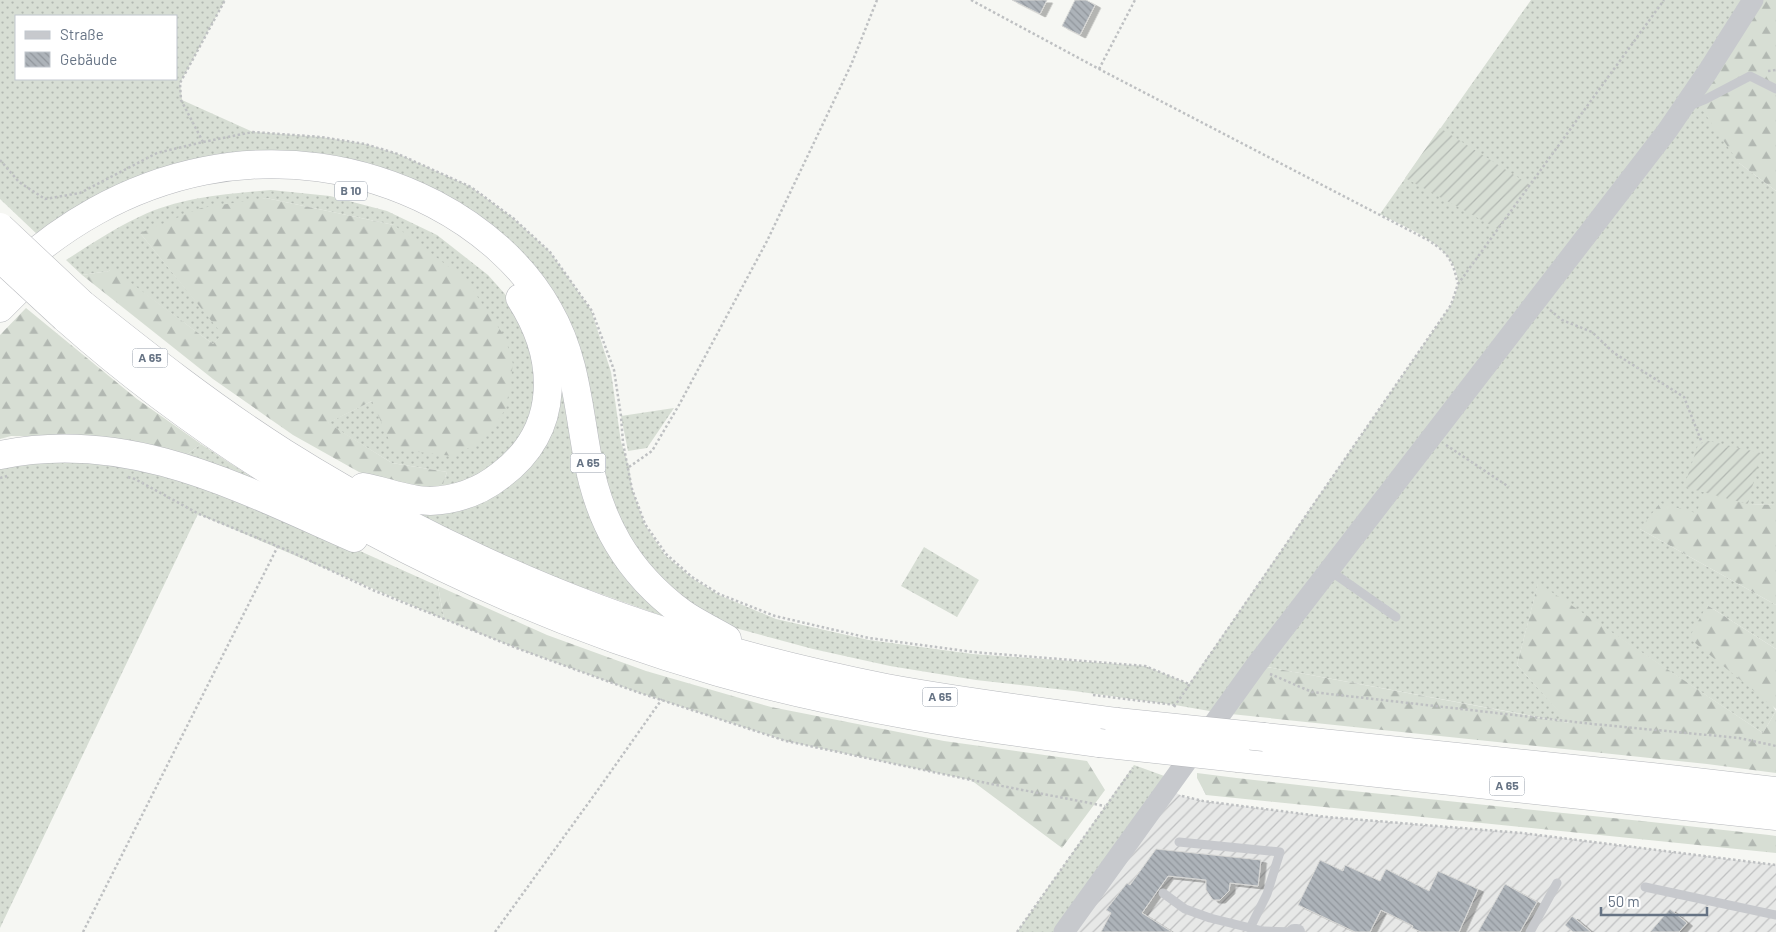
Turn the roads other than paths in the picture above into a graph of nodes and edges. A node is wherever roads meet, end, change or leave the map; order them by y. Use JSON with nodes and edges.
{"nodes":[{"id":1,"x":1753,"y":0,"type":"edge"},
{"id":2,"x":1776,"y":89,"type":"edge"},
{"id":3,"x":1682,"y":109,"type":"junction"},
{"id":4,"x":468,"y":225,"type":"joint"},
{"id":5,"x":0,"y":227,"type":"edge"},
{"id":6,"x":0,"y":258,"type":"edge"},
{"id":7,"x":0,"y":284,"type":"edge"},
{"id":8,"x":0,"y":308,"type":"edge"},
{"id":9,"x":74,"y":311,"type":"junction"},
{"id":10,"x":528,"y":311,"type":"joint"},
{"id":11,"x":4,"y":465,"type":"edge"},
{"id":12,"x":331,"y":482,"type":"junction"},
{"id":13,"x":430,"y":561,"type":"junction"},
{"id":14,"x":1328,"y":570,"type":"junction"},
{"id":15,"x":1396,"y":617,"type":"dead end"},
{"id":16,"x":765,"y":660,"type":"junction"},
{"id":17,"x":1776,"y":791,"type":"edge"},
{"id":18,"x":1776,"y":816,"type":"edge"},
{"id":19,"x":1179,"y":842,"type":"dead end"},
{"id":20,"x":1557,"y":884,"type":"dead end"},
{"id":21,"x":1645,"y":887,"type":"dead end"},
{"id":22,"x":1163,"y":893,"type":"dead end"},
{"id":23,"x":1776,"y":916,"type":"edge"},
{"id":24,"x":1250,"y":928,"type":"junction"},
{"id":25,"x":1064,"y":932,"type":"edge"},
{"id":26,"x":1296,"y":932,"type":"edge"},
{"id":27,"x":1530,"y":932,"type":"edge"}],
"edges":[{"from":1,"to":3,"type":"street"},
{"from":2,"to":3,"type":"lane"},
{"from":3,"to":14,"type":"street"},
{"from":4,"to":7,"type":"highway","number":"B 10"},
{"from":4,"to":16,"type":"highway","number":"A 65"},
{"from":5,"to":9,"type":"highway","number":"A 65","bridge":true},
{"from":6,"to":9,"type":"highway","number":"A 65","bridge":true},
{"from":8,"to":10,"type":"highway","number":"B 10"},
{"from":9,"to":12,"type":"highway","number":"A 65"},
{"from":9,"to":13,"type":"highway","number":"A 65"},
{"from":10,"to":12,"type":"highway","number":"A 65"},
{"from":11,"to":13,"type":"highway","number":"A 65"},
{"from":12,"to":16,"type":"highway","number":"A 65"},
{"from":13,"to":18,"type":"highway","number":"A 65","bridge":true},
{"from":14,"to":15,"type":"lane"},
{"from":14,"to":25,"type":"street"},
{"from":16,"to":17,"type":"highway","number":"A 65","bridge":true},
{"from":19,"to":24,"type":"lane"},
{"from":20,"to":27,"type":"lane"},
{"from":21,"to":23,"type":"lane"},
{"from":22,"to":24,"type":"lane"},
{"from":24,"to":26,"type":"lane"}]}
